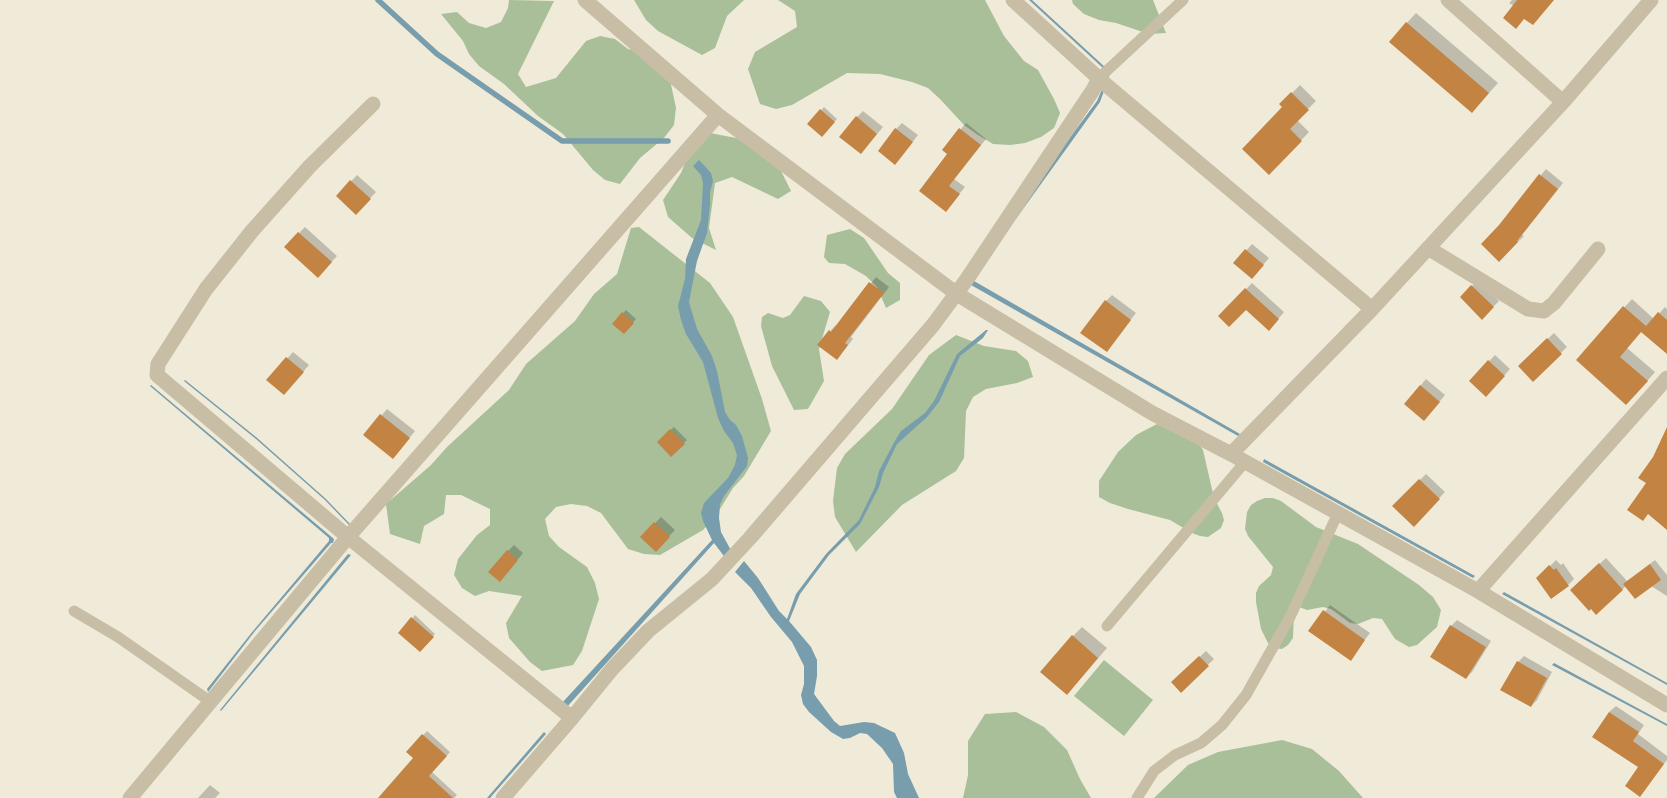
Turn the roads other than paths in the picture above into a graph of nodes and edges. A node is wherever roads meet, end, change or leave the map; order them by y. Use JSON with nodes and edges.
{"nodes":[{"id":1,"x":585,"y":0,"type":"edge"},
{"id":2,"x":1013,"y":0,"type":"edge"},
{"id":3,"x":1182,"y":0,"type":"edge"},
{"id":4,"x":1448,"y":0,"type":"edge"},
{"id":5,"x":1651,"y":0,"type":"edge"},
{"id":6,"x":1099,"y":78,"type":"junction"},
{"id":7,"x":1563,"y":102,"type":"junction"},
{"id":8,"x":373,"y":104,"type":"dead end"},
{"id":9,"x":718,"y":115,"type":"junction"},
{"id":10,"x":1428,"y":248,"type":"junction"},
{"id":11,"x":1598,"y":249,"type":"dead end"},
{"id":12,"x":957,"y":294,"type":"junction"},
{"id":13,"x":1372,"y":309,"type":"junction"},
{"id":14,"x":1667,"y":378,"type":"edge"},
{"id":15,"x":1231,"y":454,"type":"junction"},
{"id":16,"x":1245,"y":462,"type":"junction"},
{"id":17,"x":1338,"y":513,"type":"junction"},
{"id":18,"x":348,"y":537,"type":"junction"},
{"id":19,"x":1478,"y":591,"type":"junction"},
{"id":20,"x":74,"y":611,"type":"dead end"},
{"id":21,"x":1107,"y":626,"type":"dead end"},
{"id":22,"x":211,"y":702,"type":"junction"},
{"id":23,"x":1667,"y":705,"type":"edge"},
{"id":24,"x":572,"y":718,"type":"junction"},
{"id":25,"x":130,"y":798,"type":"edge"},
{"id":26,"x":503,"y":798,"type":"edge"},
{"id":27,"x":1137,"y":798,"type":"edge"}],
"edges":[{"from":1,"to":9,"type":"street"},
{"from":2,"to":6,"type":"street"},
{"from":3,"to":6,"type":"lane"},
{"from":4,"to":7,"type":"street"},
{"from":5,"to":7,"type":"street"},
{"from":6,"to":12,"type":"street"},
{"from":6,"to":13,"type":"street"},
{"from":7,"to":10,"type":"street"},
{"from":8,"to":18,"type":"street"},
{"from":9,"to":12,"type":"street"},
{"from":9,"to":18,"type":"street"},
{"from":10,"to":11,"type":"street"},
{"from":10,"to":13,"type":"street"},
{"from":12,"to":15,"type":"street"},
{"from":12,"to":24,"type":"street"},
{"from":13,"to":15,"type":"street"},
{"from":14,"to":19,"type":"street"},
{"from":15,"to":16,"type":"street"},
{"from":16,"to":17,"type":"street"},
{"from":16,"to":21,"type":"lane"},
{"from":17,"to":19,"type":"street"},
{"from":17,"to":27,"type":"lane"},
{"from":18,"to":22,"type":"street"},
{"from":18,"to":24,"type":"street"},
{"from":19,"to":23,"type":"street"},
{"from":20,"to":22,"type":"lane"},
{"from":22,"to":25,"type":"street"},
{"from":24,"to":26,"type":"street"}]}
